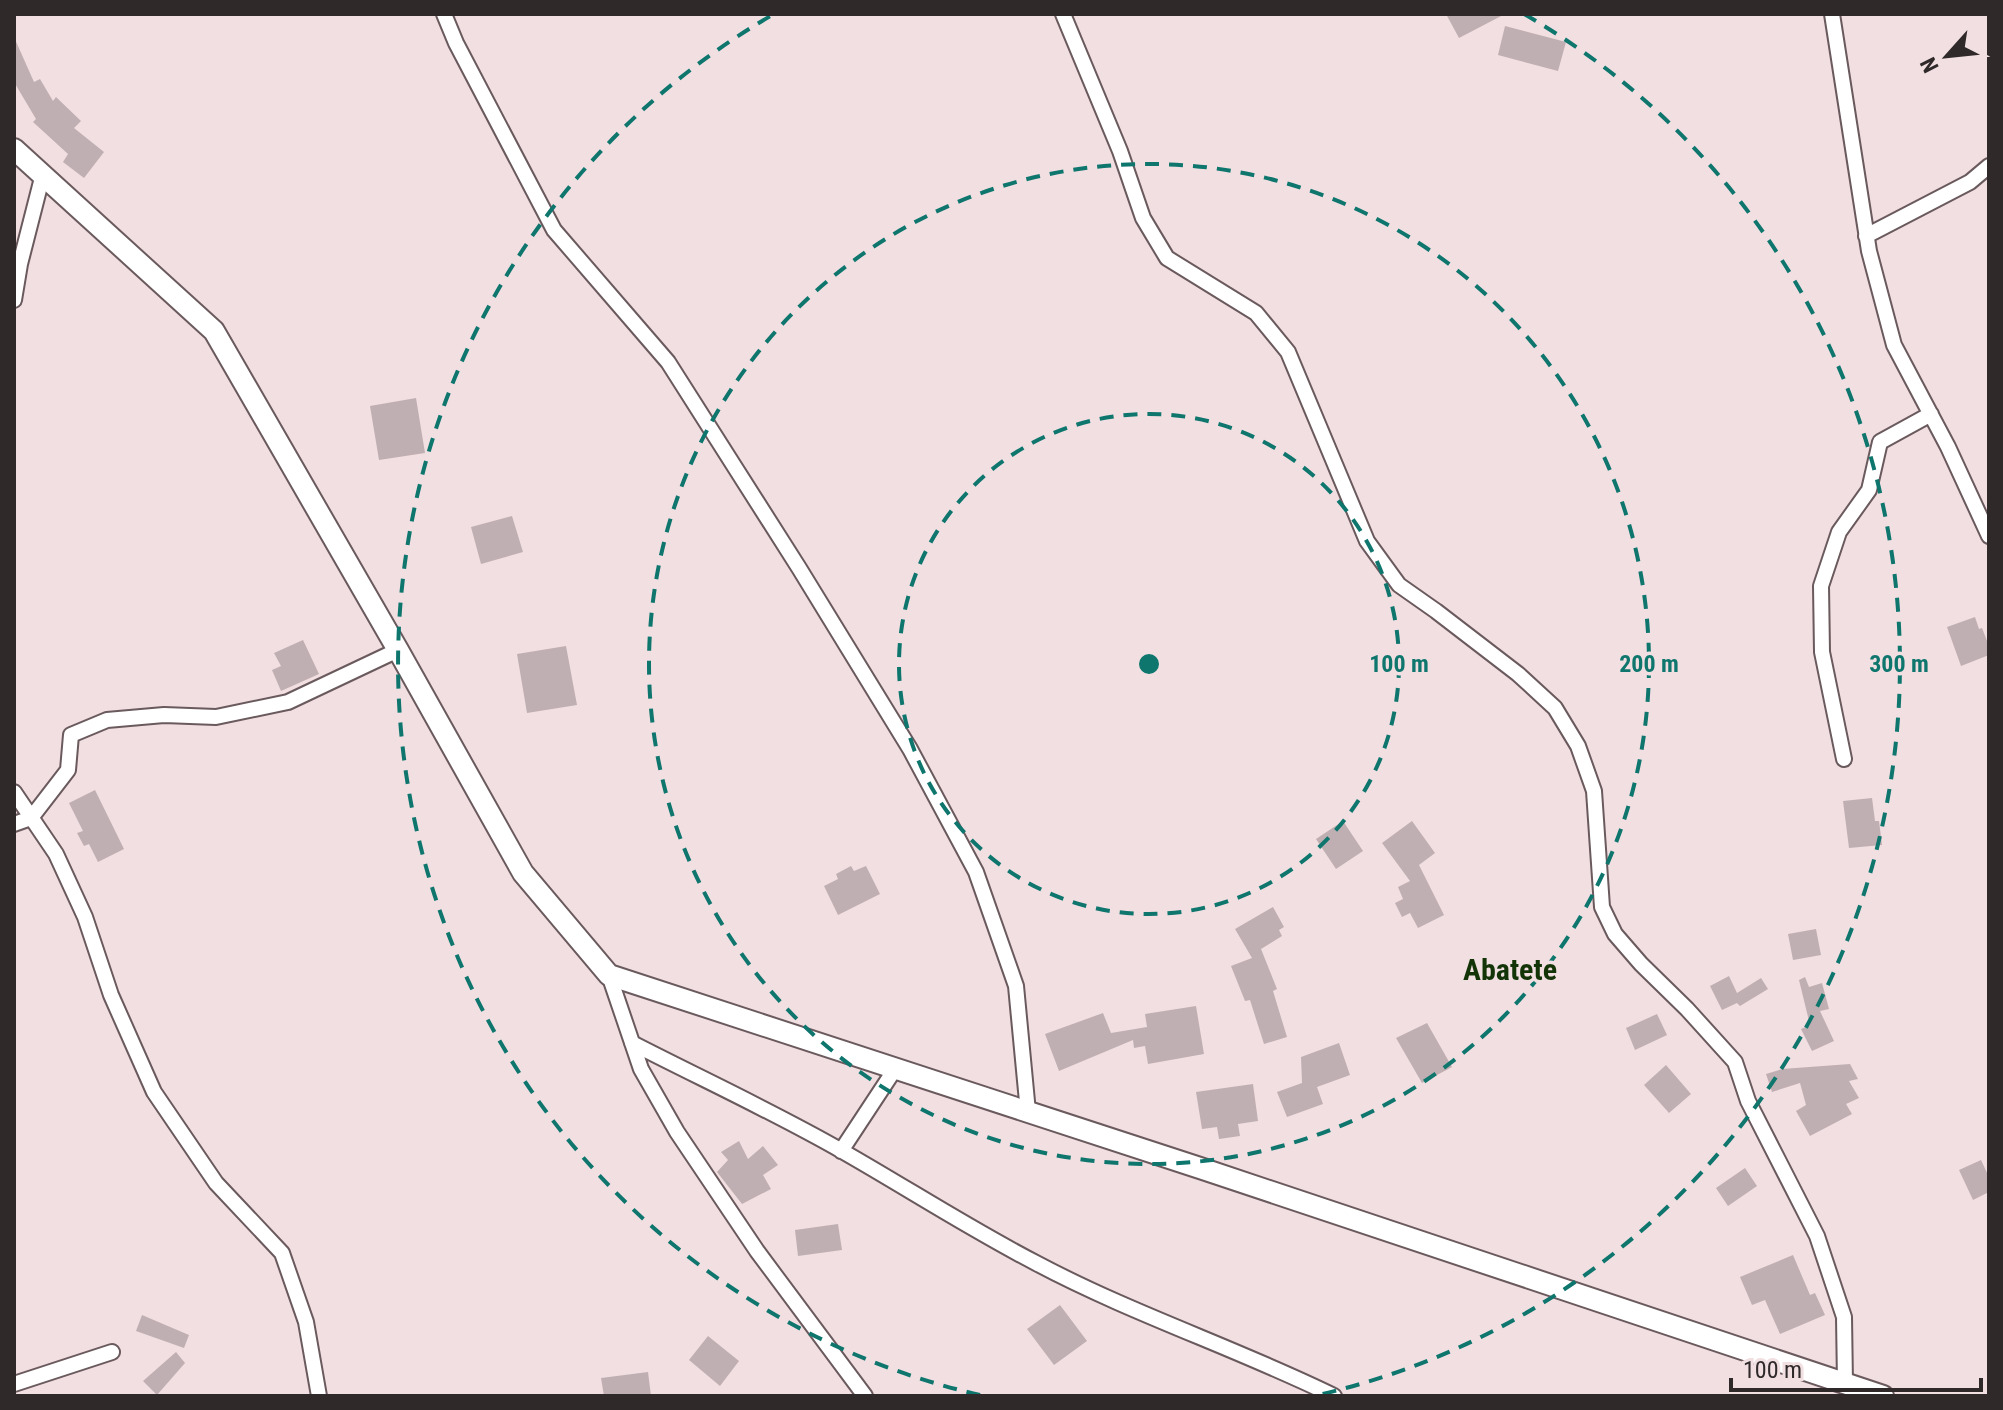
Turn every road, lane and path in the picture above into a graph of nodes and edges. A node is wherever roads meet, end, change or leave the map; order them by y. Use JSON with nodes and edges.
{"nodes":[{"id":1,"x":444,"y":14,"type":"edge"},
{"id":2,"x":1063,"y":14,"type":"edge"},
{"id":3,"x":1832,"y":14,"type":"edge"},
{"id":4,"x":14,"y":149,"type":"edge"},
{"id":5,"x":1989,"y":166,"type":"edge"},
{"id":6,"x":43,"y":174,"type":"junction"},
{"id":7,"x":1866,"y":236,"type":"junction"},
{"id":8,"x":14,"y":300,"type":"edge"},
{"id":9,"x":1931,"y":414,"type":"junction"},
{"id":10,"x":1989,"y":536,"type":"edge"},
{"id":11,"x":398,"y":650,"type":"junction"},
{"id":12,"x":1844,"y":759,"type":"dead end"},
{"id":13,"x":14,"y":792,"type":"edge"},
{"id":14,"x":31,"y":818,"type":"junction"},
{"id":15,"x":14,"y":824,"type":"edge"},
{"id":16,"x":609,"y":975,"type":"junction"},
{"id":17,"x":632,"y":1043,"type":"junction"},
{"id":18,"x":895,"y":1069,"type":"junction"},
{"id":19,"x":1028,"y":1112,"type":"junction"},
{"id":20,"x":841,"y":1151,"type":"junction"},
{"id":21,"x":112,"y":1352,"type":"dead end"},
{"id":22,"x":1845,"y":1383,"type":"junction"},
{"id":23,"x":14,"y":1384,"type":"edge"},
{"id":24,"x":319,"y":1396,"type":"edge"},
{"id":25,"x":865,"y":1396,"type":"edge"},
{"id":26,"x":1334,"y":1396,"type":"edge"},
{"id":27,"x":1883,"y":1396,"type":"edge"}],
"edges":[{"from":1,"to":19,"type":"street"},
{"from":2,"to":22,"type":"street"},
{"from":3,"to":7,"type":"street"},
{"from":4,"to":6,"type":"main road"},
{"from":5,"to":7,"type":"street"},
{"from":6,"to":8,"type":"street"},
{"from":6,"to":11,"type":"main road"},
{"from":7,"to":9,"type":"street"},
{"from":9,"to":10,"type":"street"},
{"from":9,"to":12,"type":"street"},
{"from":11,"to":14,"type":"street"},
{"from":11,"to":16,"type":"main road"},
{"from":13,"to":14,"type":"street"},
{"from":14,"to":15,"type":"street"},
{"from":14,"to":24,"type":"street"},
{"from":16,"to":17,"type":"street"},
{"from":16,"to":18,"type":"main road"},
{"from":17,"to":20,"type":"street"},
{"from":17,"to":25,"type":"street"},
{"from":18,"to":19,"type":"main road"},
{"from":18,"to":20,"type":"street"},
{"from":19,"to":22,"type":"main road"},
{"from":20,"to":26,"type":"street"},
{"from":21,"to":23,"type":"street"},
{"from":22,"to":27,"type":"main road"}]}
